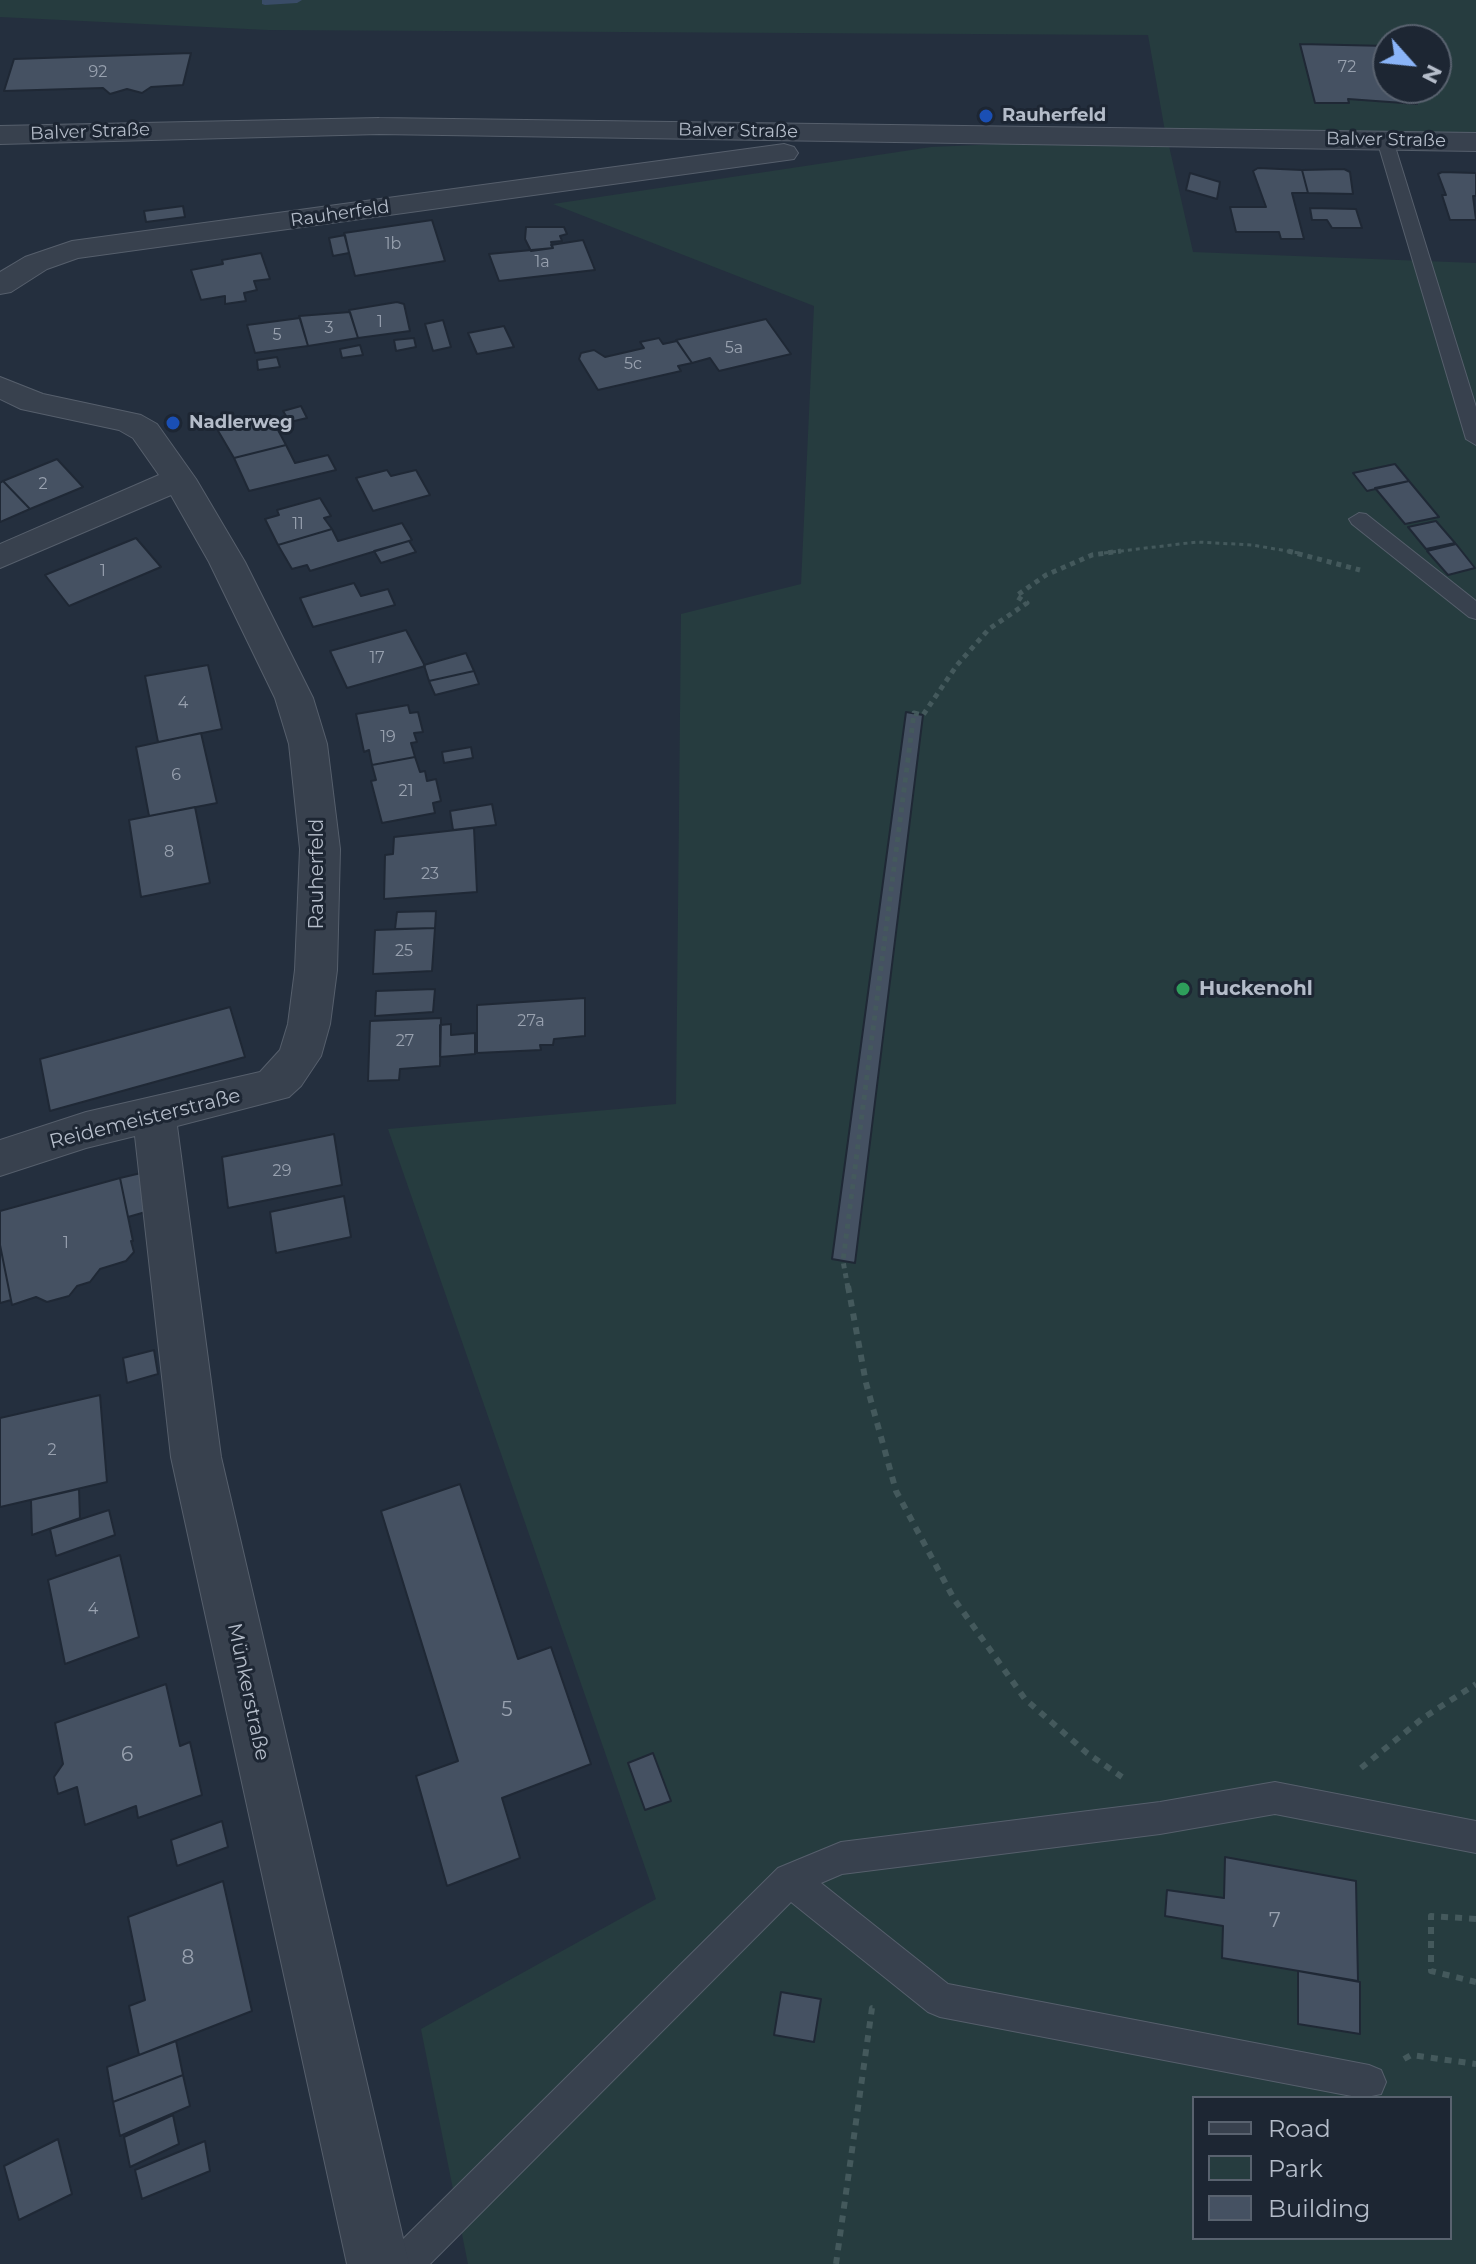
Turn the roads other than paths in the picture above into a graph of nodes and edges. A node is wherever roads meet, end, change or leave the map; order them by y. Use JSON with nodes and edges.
{"nodes":[{"id":1,"x":925,"y":134,"type":"junction"},
{"id":2,"x":0,"y":135,"type":"edge"},
{"id":3,"x":1385,"y":140,"type":"junction"},
{"id":4,"x":1476,"y":142,"type":"edge"},
{"id":5,"x":36,"y":263,"type":"junction"},
{"id":6,"x":0,"y":267,"type":"edge"},
{"id":7,"x":0,"y":285,"type":"edge"},
{"id":8,"x":0,"y":387,"type":"edge"},
{"id":9,"x":1476,"y":439,"type":"edge"},
{"id":10,"x":179,"y":479,"type":"junction"},
{"id":11,"x":1359,"y":519,"type":"dead end"},
{"id":12,"x":0,"y":557,"type":"edge"},
{"id":13,"x":1476,"y":612,"type":"edge"},
{"id":14,"x":286,"y":1074,"type":"joint"},
{"id":15,"x":154,"y":1114,"type":"junction"},
{"id":16,"x":0,"y":1158,"type":"edge"},
{"id":17,"x":1476,"y":1837,"type":"edge"},
{"id":18,"x":790,"y":1880,"type":"junction"},
{"id":19,"x":1369,"y":2082,"type":"road end"},
{"id":20,"x":378,"y":2264,"type":"edge"},
{"id":21,"x":404,"y":2264,"type":"edge"}],
"edges":[{"from":1,"to":2,"type":"street","name":"Balver Straße"},
{"from":1,"to":3,"type":"street","name":"Balver Straße"},
{"from":1,"to":5,"type":"street","name":"Rauherfeld"},
{"from":3,"to":4,"type":"street","name":"Balver Straße"},
{"from":3,"to":9,"type":"lane"},
{"from":5,"to":6,"type":"street"},
{"from":5,"to":7,"type":"street","name":"Rauherfeld"},
{"from":8,"to":10,"type":"street","name":"Rauherfeld"},
{"from":10,"to":12,"type":"street"},
{"from":10,"to":14,"type":"street","name":"Rauherfeld"},
{"from":11,"to":13,"type":"lane"},
{"from":14,"to":15,"type":"street","name":"Reidemeisterstraße"},
{"from":15,"to":16,"type":"street","name":"Reidemeisterstraße"},
{"from":15,"to":20,"type":"street","name":"Münkerstraße"},
{"from":17,"to":18,"type":"lane"},
{"from":18,"to":19,"type":"lane"},
{"from":18,"to":21,"type":"lane"}]}
